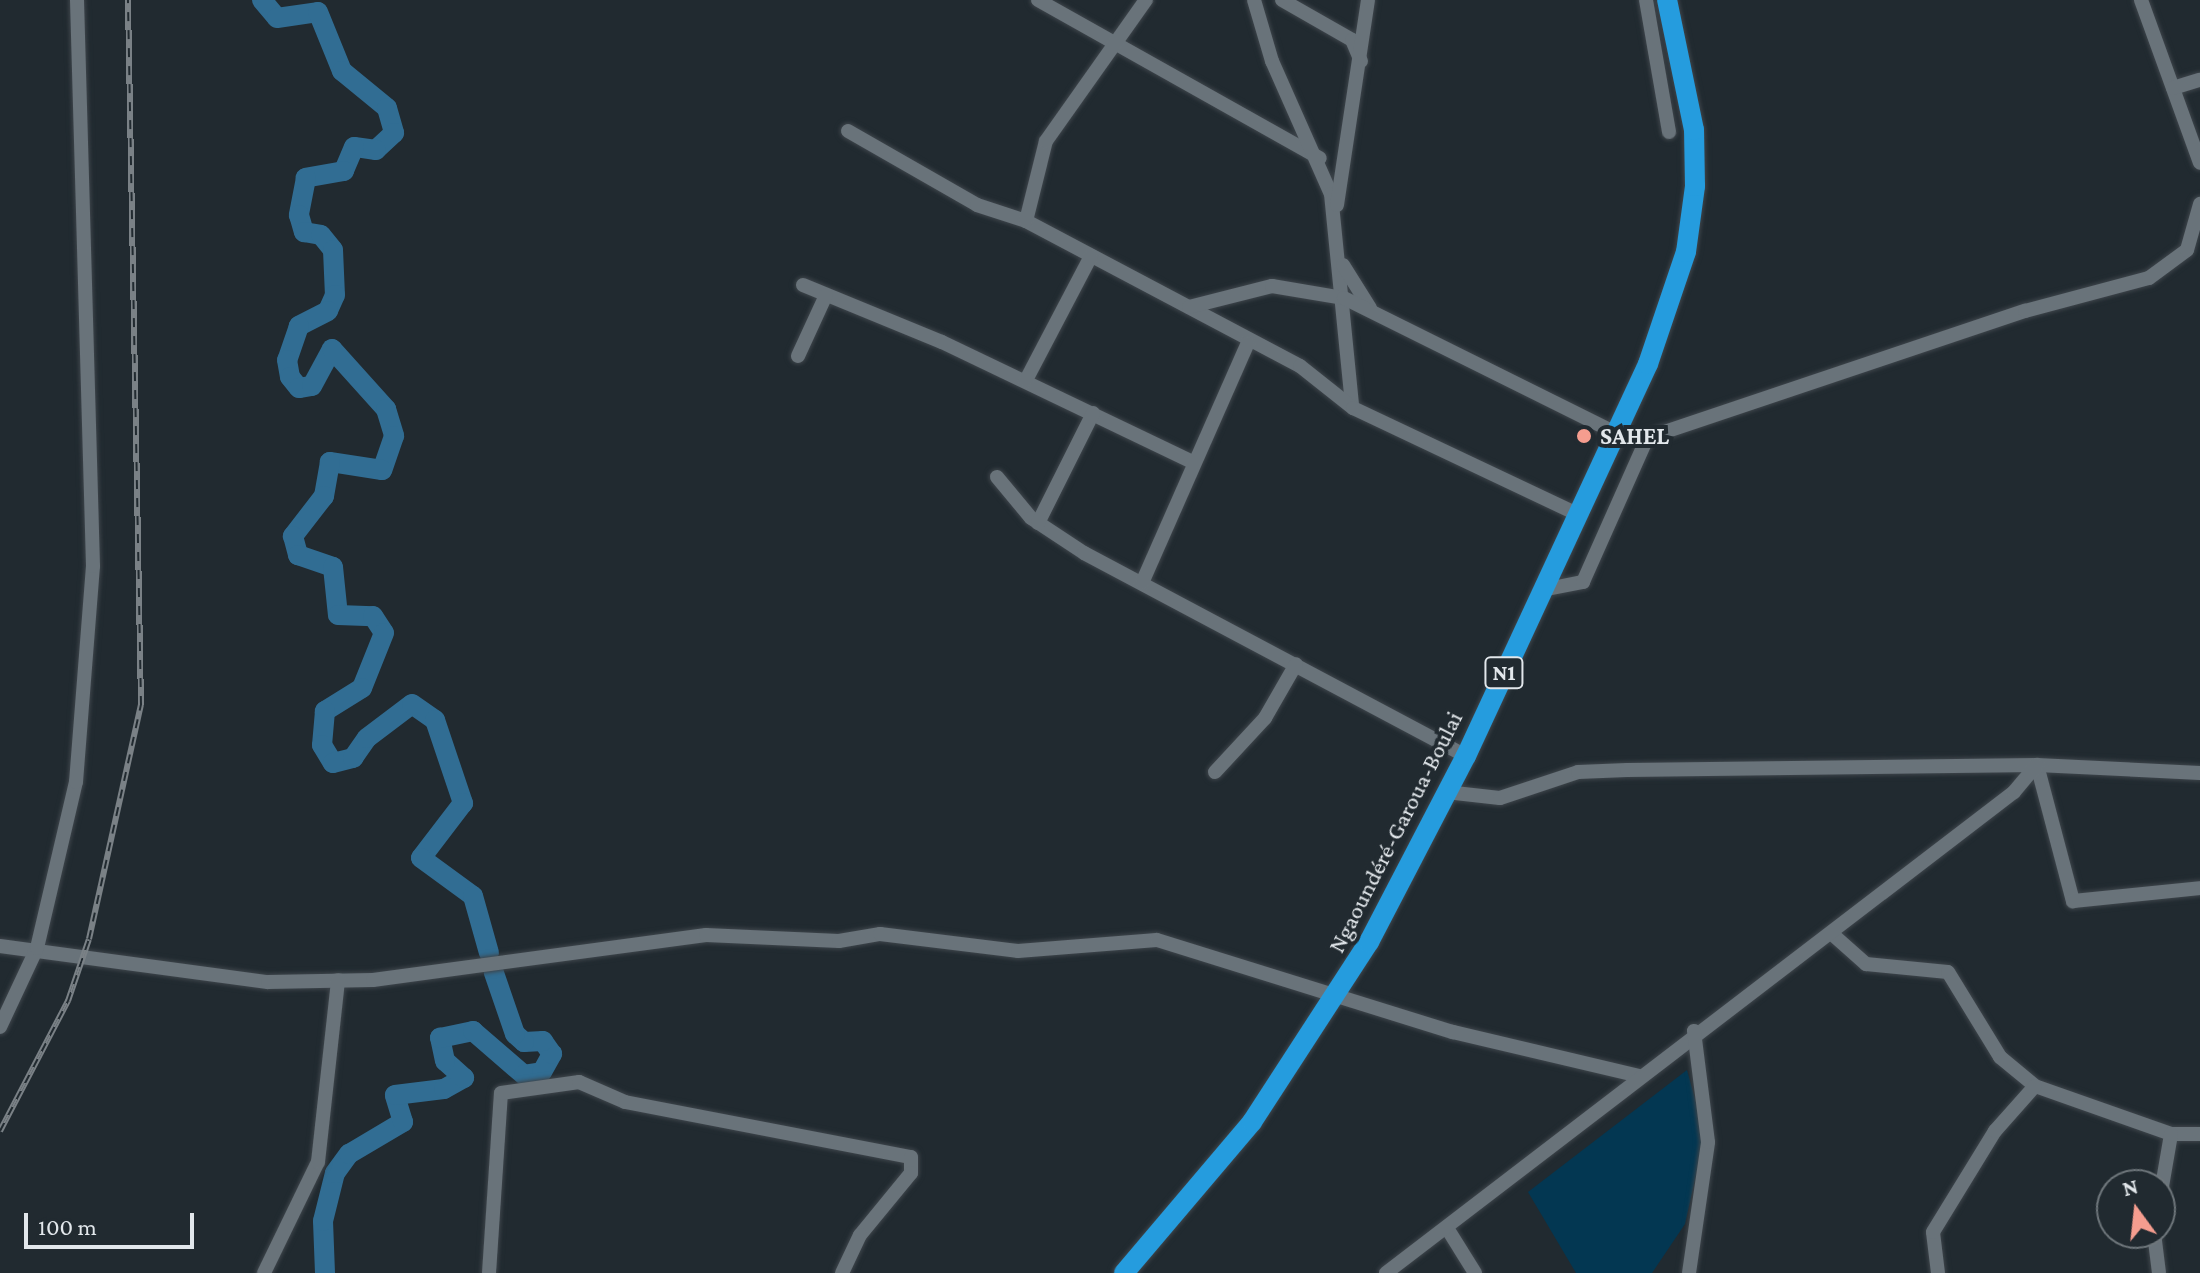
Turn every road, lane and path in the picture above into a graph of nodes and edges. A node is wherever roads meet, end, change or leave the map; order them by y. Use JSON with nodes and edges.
{"nodes":[{"id":1,"x":77,"y":0,"type":"edge"},
{"id":2,"x":1038,"y":0,"type":"edge"},
{"id":3,"x":1146,"y":0,"type":"edge"},
{"id":4,"x":1254,"y":0,"type":"edge"},
{"id":5,"x":1282,"y":0,"type":"edge"},
{"id":6,"x":1368,"y":0,"type":"edge"},
{"id":7,"x":1646,"y":0,"type":"edge"},
{"id":8,"x":1667,"y":0,"type":"edge"},
{"id":9,"x":2145,"y":1,"type":"edge"},
{"id":10,"x":1116,"y":46,"type":"junction"},
{"id":11,"x":1361,"y":61,"type":"junction"},
{"id":12,"x":2200,"y":80,"type":"edge"},
{"id":13,"x":2173,"y":88,"type":"junction"},
{"id":14,"x":848,"y":131,"type":"dead end"},
{"id":15,"x":1669,"y":132,"type":"dead end"},
{"id":16,"x":1320,"y":158,"type":"junction"},
{"id":17,"x":2200,"y":163,"type":"edge"},
{"id":18,"x":2200,"y":204,"type":"edge"},
{"id":19,"x":1026,"y":221,"type":"junction"},
{"id":20,"x":1334,"y":223,"type":"junction"},
{"id":21,"x":1091,"y":256,"type":"junction"},
{"id":22,"x":1339,"y":257,"type":"junction"},
{"id":23,"x":803,"y":285,"type":"dead end"},
{"id":24,"x":826,"y":295,"type":"junction"},
{"id":25,"x":1344,"y":298,"type":"junction"},
{"id":26,"x":1189,"y":307,"type":"junction"},
{"id":27,"x":1372,"y":310,"type":"junction"},
{"id":28,"x":1248,"y":343,"type":"junction"},
{"id":29,"x":798,"y":356,"type":"dead end"},
{"id":30,"x":1026,"y":380,"type":"junction"},
{"id":31,"x":1353,"y":408,"type":"junction"},
{"id":32,"x":1093,"y":413,"type":"junction"},
{"id":33,"x":1616,"y":433,"type":"junction"},
{"id":34,"x":1193,"y":462,"type":"junction"},
{"id":35,"x":997,"y":477,"type":"dead end"},
{"id":36,"x":1579,"y":515,"type":"junction"},
{"id":37,"x":1038,"y":523,"type":"junction"},
{"id":38,"x":1142,"y":583,"type":"junction"},
{"id":39,"x":1542,"y":590,"type":"junction"},
{"id":40,"x":1296,"y":664,"type":"junction"},
{"id":41,"x":1466,"y":756,"type":"junction"},
{"id":42,"x":2037,"y":765,"type":"junction"},
{"id":43,"x":1215,"y":772,"type":"dead end"},
{"id":44,"x":2200,"y":773,"type":"edge"},
{"id":45,"x":1446,"y":792,"type":"junction"},
{"id":46,"x":2200,"y":888,"type":"edge"},
{"id":47,"x":1831,"y":933,"type":"junction"},
{"id":48,"x":0,"y":946,"type":"edge"},
{"id":49,"x":37,"y":948,"type":"junction"},
{"id":50,"x":338,"y":980,"type":"junction"},
{"id":51,"x":1338,"y":995,"type":"junction"},
{"id":52,"x":0,"y":1027,"type":"edge"},
{"id":53,"x":1694,"y":1031,"type":"junction"},
{"id":54,"x":2015,"y":1071,"type":"junction"},
{"id":55,"x":1639,"y":1076,"type":"junction"},
{"id":56,"x":2035,"y":1086,"type":"junction"},
{"id":57,"x":2016,"y":1102,"type":"junction"},
{"id":58,"x":2171,"y":1134,"type":"junction"},
{"id":59,"x":2200,"y":1134,"type":"edge"},
{"id":60,"x":2165,"y":1169,"type":"edge"},
{"id":61,"x":1447,"y":1228,"type":"junction"},
{"id":62,"x":2156,"y":1249,"type":"edge"},
{"id":63,"x":264,"y":1273,"type":"edge"},
{"id":64,"x":489,"y":1273,"type":"edge"},
{"id":65,"x":842,"y":1273,"type":"edge"},
{"id":66,"x":1124,"y":1273,"type":"edge"},
{"id":67,"x":1386,"y":1273,"type":"edge"},
{"id":68,"x":1475,"y":1273,"type":"edge"},
{"id":69,"x":1689,"y":1273,"type":"edge"},
{"id":70,"x":1938,"y":1273,"type":"edge"},
{"id":71,"x":2159,"y":1273,"type":"edge"}],
"edges":[{"from":1,"to":49,"type":"street"},
{"from":2,"to":10,"type":"street"},
{"from":3,"to":10,"type":"street"},
{"from":4,"to":16,"type":"street"},
{"from":5,"to":11,"type":"street"},
{"from":6,"to":11,"type":"street"},
{"from":7,"to":15,"type":"street"},
{"from":8,"to":33,"type":"highway","name":"Ngaoundéré-Garoua-Boulai","number":"N1"},
{"from":9,"to":13,"type":"street"},
{"from":10,"to":16,"type":"street"},
{"from":10,"to":19,"type":"street"},
{"from":11,"to":20,"type":"street"},
{"from":12,"to":13,"type":"street"},
{"from":13,"to":17,"type":"street"},
{"from":14,"to":19,"type":"street"},
{"from":16,"to":20,"type":"street"},
{"from":18,"to":39,"type":"street"},
{"from":19,"to":21,"type":"street"},
{"from":20,"to":22,"type":"street"},
{"from":21,"to":26,"type":"street"},
{"from":21,"to":30,"type":"street"},
{"from":22,"to":25,"type":"street"},
{"from":22,"to":27,"type":"street"},
{"from":23,"to":24,"type":"street"},
{"from":24,"to":29,"type":"street"},
{"from":24,"to":30,"type":"street"},
{"from":25,"to":26,"type":"street"},
{"from":25,"to":27,"type":"street"},
{"from":25,"to":31,"type":"street"},
{"from":26,"to":28,"type":"street"},
{"from":27,"to":33,"type":"street"},
{"from":28,"to":31,"type":"street"},
{"from":28,"to":34,"type":"street"},
{"from":30,"to":32,"type":"street"},
{"from":31,"to":36,"type":"street"},
{"from":32,"to":34,"type":"street"},
{"from":32,"to":37,"type":"street"},
{"from":33,"to":36,"type":"highway","name":"Ngaoundéré-Garoua-Boulai","number":"N1"},
{"from":34,"to":38,"type":"street"},
{"from":35,"to":37,"type":"street"},
{"from":36,"to":39,"type":"highway","name":"Ngaoundéré-Garoua-Boulai","number":"N1"},
{"from":37,"to":38,"type":"street"},
{"from":38,"to":40,"type":"street"},
{"from":39,"to":41,"type":"highway","name":"Ngaoundéré-Garoua-Boulai","number":"N1"},
{"from":40,"to":41,"type":"street"},
{"from":40,"to":43,"type":"street"},
{"from":41,"to":45,"type":"highway","name":"Ngaoundéré-Garoua-Boulai","number":"N1"},
{"from":42,"to":44,"type":"street"},
{"from":42,"to":45,"type":"street"},
{"from":42,"to":46,"type":"street"},
{"from":42,"to":47,"type":"street"},
{"from":45,"to":51,"type":"highway","name":"Ngaoundéré-Garoua-Boulai","number":"N1"},
{"from":47,"to":53,"type":"street"},
{"from":47,"to":54,"type":"street"},
{"from":48,"to":49,"type":"street"},
{"from":49,"to":50,"type":"street"},
{"from":49,"to":52,"type":"street"},
{"from":50,"to":51,"type":"street"},
{"from":50,"to":63,"type":"street"},
{"from":51,"to":55,"type":"street"},
{"from":51,"to":66,"type":"highway","name":"Ngaoundéré-Garoua-Boulai","number":"N1"},
{"from":53,"to":55,"type":"street"},
{"from":53,"to":69,"type":"street"},
{"from":54,"to":56,"type":"street"},
{"from":54,"to":57,"type":"street"},
{"from":55,"to":61,"type":"street"},
{"from":56,"to":57,"type":"street"},
{"from":56,"to":58,"type":"street"},
{"from":57,"to":70,"type":"street"},
{"from":58,"to":59,"type":"street"},
{"from":58,"to":60,"type":"street"},
{"from":61,"to":67,"type":"street"},
{"from":61,"to":68,"type":"street"},
{"from":62,"to":71,"type":"street"},
{"from":64,"to":65,"type":"street"}]}
